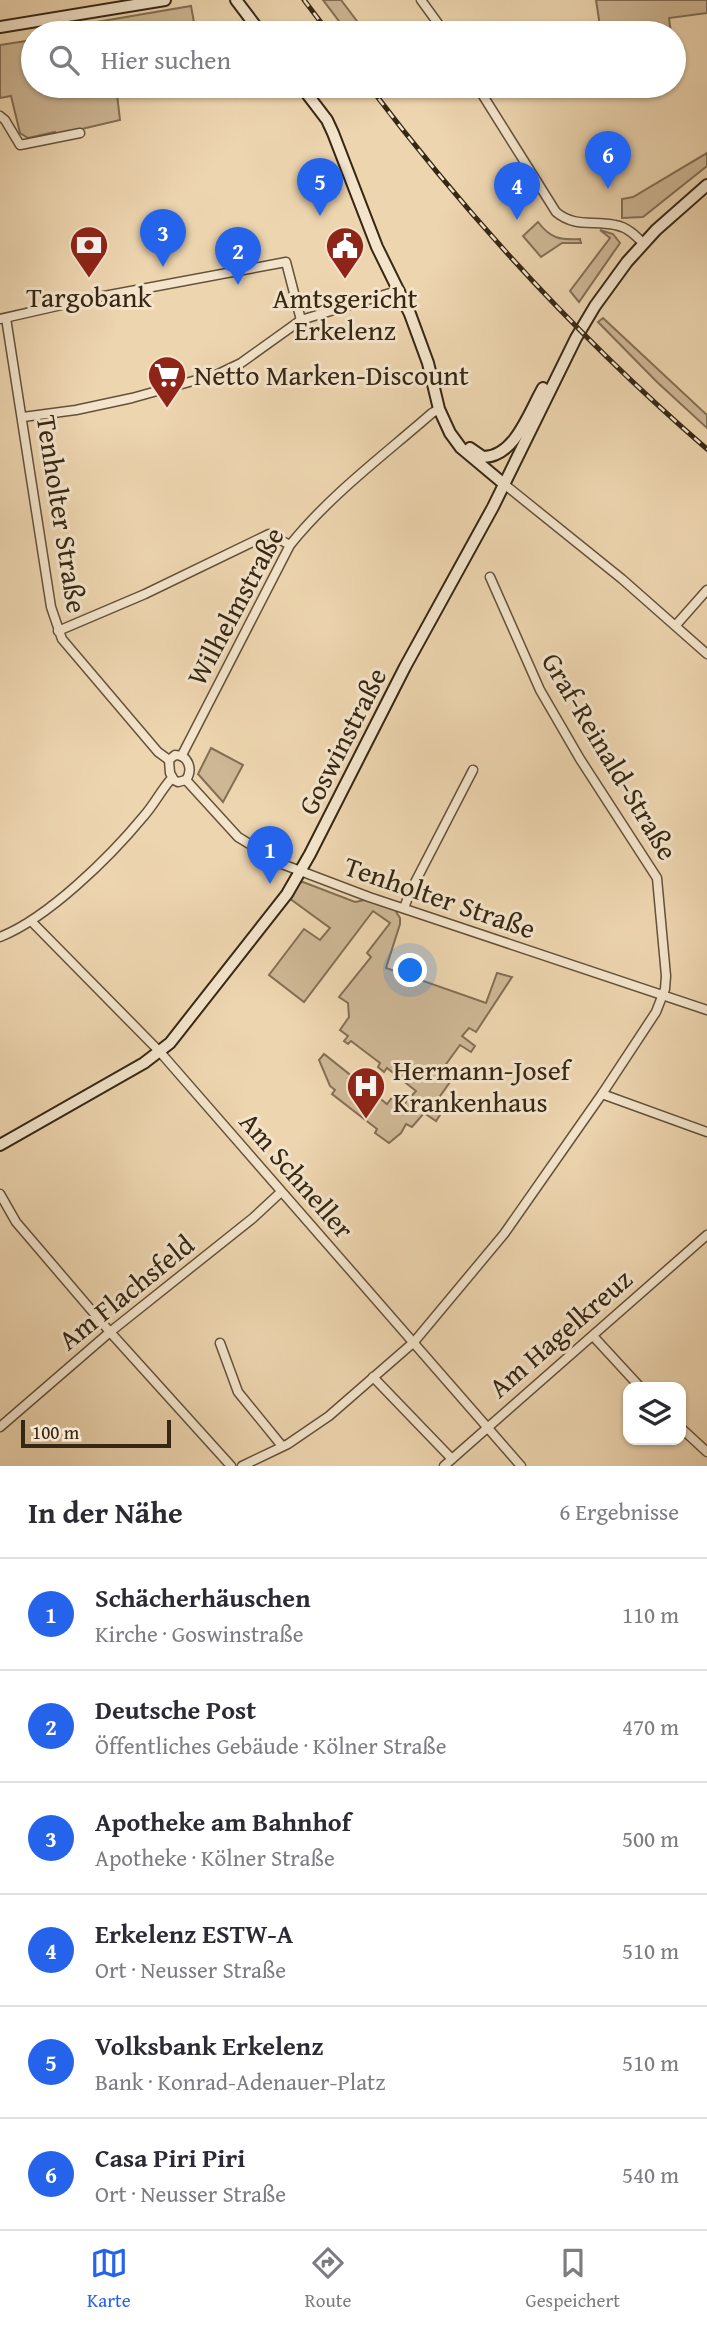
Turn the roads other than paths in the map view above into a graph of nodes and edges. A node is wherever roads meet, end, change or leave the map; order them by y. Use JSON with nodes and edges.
{"nodes":[{"id":1,"x":165,"y":0,"type":"edge"},
{"id":2,"x":236,"y":0,"type":"edge"},
{"id":3,"x":421,"y":0,"type":"edge"},
{"id":4,"x":37,"y":21,"type":"edge"},
{"id":5,"x":252,"y":21,"type":"edge"},
{"id":6,"x":436,"y":21,"type":"edge"},
{"id":7,"x":21,"y":24,"type":"edge"},
{"id":8,"x":0,"y":27,"type":"edge"},
{"id":9,"x":310,"y":98,"type":"edge"},
{"id":10,"x":485,"y":98,"type":"edge"},
{"id":11,"x":0,"y":116,"type":"edge"},
{"id":12,"x":80,"y":133,"type":"dead end"},
{"id":13,"x":707,"y":186,"type":"edge"},
{"id":14,"x":643,"y":243,"type":"junction"},
{"id":15,"x":400,"y":290,"type":"junction"},
{"id":16,"x":3,"y":319,"type":"edge"},
{"id":17,"x":301,"y":320,"type":"junction"},
{"id":18,"x":554,"y":381,"type":"junction"},
{"id":19,"x":439,"y":409,"type":"junction"},
{"id":20,"x":23,"y":417,"type":"junction"},
{"id":21,"x":461,"y":449,"type":"junction"},
{"id":22,"x":504,"y":484,"type":"junction"},
{"id":23,"x":290,"y":545,"type":"junction"},
{"id":24,"x":490,"y":577,"type":"dead end"},
{"id":25,"x":707,"y":590,"type":"edge"},
{"id":26,"x":676,"y":625,"type":"junction"},
{"id":27,"x":58,"y":631,"type":"junction"},
{"id":28,"x":707,"y":654,"type":"edge"},
{"id":29,"x":182,"y":755,"type":"junction"},
{"id":30,"x":170,"y":760,"type":"junction"},
{"id":31,"x":473,"y":770,"type":"dead end"},
{"id":32,"x":172,"y":778,"type":"junction"},
{"id":33,"x":186,"y":780,"type":"junction"},
{"id":34,"x":300,"y":872,"type":"junction"},
{"id":35,"x":404,"y":908,"type":"junction"},
{"id":36,"x":32,"y":922,"type":"junction"},
{"id":37,"x":0,"y":937,"type":"edge"},
{"id":38,"x":663,"y":995,"type":"junction"},
{"id":39,"x":707,"y":1010,"type":"edge"},
{"id":40,"x":160,"y":1052,"type":"junction"},
{"id":41,"x":602,"y":1094,"type":"junction"},
{"id":42,"x":707,"y":1132,"type":"edge"},
{"id":43,"x":0,"y":1146,"type":"edge"},
{"id":44,"x":281,"y":1192,"type":"junction"},
{"id":45,"x":0,"y":1195,"type":"edge"},
{"id":46,"x":707,"y":1235,"type":"edge"},
{"id":47,"x":110,"y":1332,"type":"junction"},
{"id":48,"x":593,"y":1336,"type":"junction"},
{"id":49,"x":414,"y":1342,"type":"junction"},
{"id":50,"x":220,"y":1343,"type":"dead end"},
{"id":51,"x":373,"y":1377,"type":"junction"},
{"id":52,"x":635,"y":1382,"type":"edge"},
{"id":53,"x":0,"y":1427,"type":"edge"},
{"id":54,"x":487,"y":1427,"type":"junction"},
{"id":55,"x":686,"y":1433,"type":"edge"},
{"id":56,"x":282,"y":1446,"type":"junction"},
{"id":57,"x":707,"y":1452,"type":"edge"},
{"id":58,"x":452,"y":1459,"type":"junction"},
{"id":59,"x":231,"y":1466,"type":"edge"},
{"id":60,"x":242,"y":1466,"type":"edge"},
{"id":61,"x":444,"y":1466,"type":"edge"},
{"id":62,"x":521,"y":1466,"type":"edge"}],
"edges":[{"from":1,"to":4,"type":"main road"},
{"from":2,"to":5,"type":"main road"},
{"from":3,"to":6,"type":"street"},
{"from":7,"to":8,"type":"main road"},
{"from":9,"to":15,"type":"main road"},
{"from":10,"to":14,"type":"street"},
{"from":11,"to":12,"type":"street"},
{"from":13,"to":14,"type":"main road","name":"Goswinstraße"},
{"from":14,"to":18,"type":"main road","name":"Goswinstraße"},
{"from":15,"to":17,"type":"street"},
{"from":15,"to":19,"type":"main road"},
{"from":16,"to":17,"type":"street"},
{"from":16,"to":20,"type":"street","name":"Tenholter Straße"},
{"from":17,"to":20,"type":"street"},
{"from":18,"to":21,"type":"main road"},
{"from":18,"to":22,"type":"main road","name":"Goswinstraße"},
{"from":19,"to":21,"type":"main road"},
{"from":19,"to":23,"type":"street","name":"Wilhelmstraße"},
{"from":20,"to":27,"type":"street","name":"Tenholter Straße"},
{"from":21,"to":22,"type":"main road"},
{"from":22,"to":26,"type":"street"},
{"from":22,"to":34,"type":"main road","name":"Goswinstraße"},
{"from":23,"to":27,"type":"street"},
{"from":23,"to":29,"type":"street","name":"Wilhelmstraße"},
{"from":24,"to":38,"type":"street","name":"Graf-Reinald-Straße"},
{"from":25,"to":26,"type":"street"},
{"from":26,"to":28,"type":"street"},
{"from":27,"to":30,"type":"street","name":"Tenholter Straße"},
{"from":29,"to":30,"type":"street"},
{"from":29,"to":33,"type":"street"},
{"from":30,"to":32,"type":"street"},
{"from":31,"to":35,"type":"street"},
{"from":32,"to":33,"type":"street"},
{"from":32,"to":36,"type":"street"},
{"from":33,"to":34,"type":"street","name":"Tenholter Straße"},
{"from":34,"to":35,"type":"street","name":"Tenholter Straße"},
{"from":34,"to":40,"type":"main road","name":"Goswinstraße"},
{"from":35,"to":38,"type":"street","name":"Tenholter Straße"},
{"from":36,"to":37,"type":"street"},
{"from":36,"to":40,"type":"street","name":"Am Schneller"},
{"from":38,"to":39,"type":"street","name":"Tenholter Straße"},
{"from":38,"to":41,"type":"street","name":"Graf-Reinald-Straße"},
{"from":40,"to":43,"type":"main road","name":"Goswinstraße"},
{"from":40,"to":44,"type":"street","name":"Am Schneller"},
{"from":41,"to":42,"type":"street"},
{"from":41,"to":49,"type":"street","name":"Graf-Reinald-Straße"},
{"from":44,"to":47,"type":"street","name":"Am Flachsfeld"},
{"from":44,"to":49,"type":"street","name":"Am Schneller"},
{"from":45,"to":47,"type":"street"},
{"from":46,"to":48,"type":"street","name":"Am Hagelkreuz"},
{"from":47,"to":53,"type":"street","name":"Am Flachsfeld"},
{"from":47,"to":59,"type":"street"},
{"from":48,"to":52,"type":"street"},
{"from":48,"to":54,"type":"street","name":"Am Hagelkreuz"},
{"from":49,"to":51,"type":"street","name":"Graf-Reinald-Straße"},
{"from":49,"to":54,"type":"street","name":"Am Schneller"},
{"from":50,"to":56,"type":"street"},
{"from":51,"to":56,"type":"street","name":"Graf-Reinald-Straße"},
{"from":51,"to":58,"type":"street"},
{"from":54,"to":58,"type":"street","name":"Am Hagelkreuz"},
{"from":54,"to":62,"type":"street","name":"Am Schneller"},
{"from":55,"to":57,"type":"street"},
{"from":56,"to":60,"type":"street","name":"Graf-Reinald-Straße"},
{"from":58,"to":61,"type":"street","name":"Am Hagelkreuz"}]}
